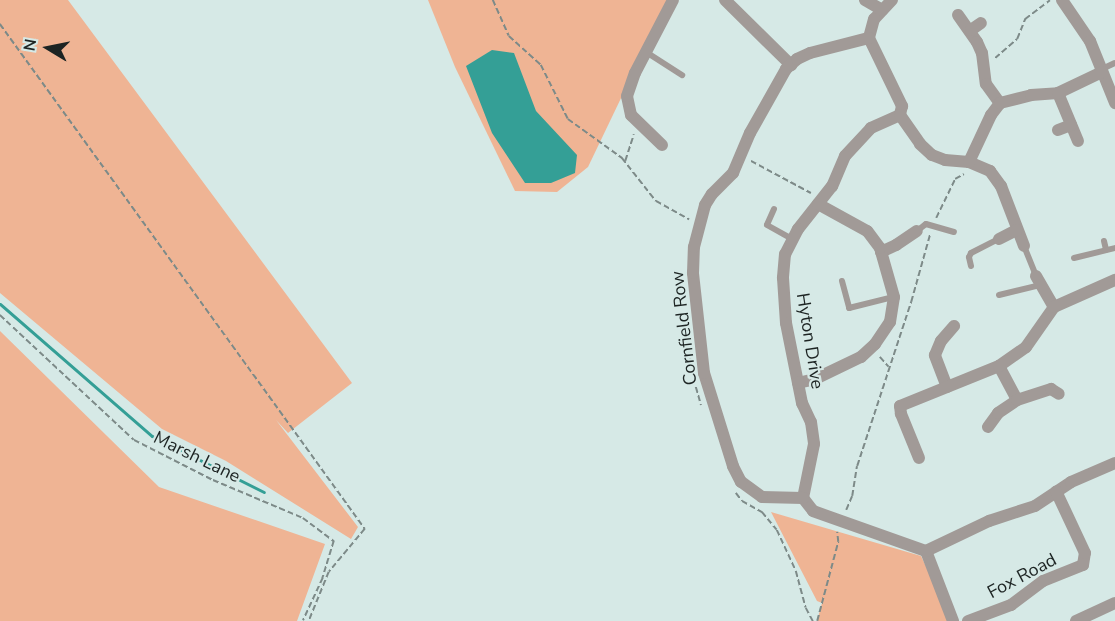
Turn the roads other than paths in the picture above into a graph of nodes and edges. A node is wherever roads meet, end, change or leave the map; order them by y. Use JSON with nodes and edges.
{"nodes":[{"id":1,"x":674,"y":0,"type":"edge"},
{"id":2,"x":725,"y":0,"type":"edge"},
{"id":3,"x":865,"y":0,"type":"edge"},
{"id":4,"x":892,"y":0,"type":"edge"},
{"id":5,"x":1062,"y":0,"type":"edge"},
{"id":6,"x":882,"y":10,"type":"junction"},
{"id":7,"x":958,"y":15,"type":"dead end"},
{"id":8,"x":869,"y":38,"type":"junction"},
{"id":9,"x":645,"y":52,"type":"junction"},
{"id":10,"x":1115,"y":63,"type":"edge"},
{"id":11,"x":791,"y":65,"type":"junction"},
{"id":12,"x":1102,"y":71,"type":"junction"},
{"id":13,"x":682,"y":75,"type":"dead end"},
{"id":14,"x":1058,"y":93,"type":"junction"},
{"id":15,"x":1000,"y":103,"type":"junction"},
{"id":16,"x":1115,"y":103,"type":"edge"},
{"id":17,"x":900,"y":115,"type":"junction"},
{"id":18,"x":1071,"y":125,"type":"junction"},
{"id":19,"x":1058,"y":130,"type":"dead end"},
{"id":20,"x":1077,"y":141,"type":"dead end"},
{"id":21,"x":662,"y":146,"type":"dead end"},
{"id":22,"x":969,"y":162,"type":"junction"},
{"id":23,"x":820,"y":202,"type":"junction"},
{"id":24,"x":774,"y":209,"type":"dead end"},
{"id":25,"x":1017,"y":230,"type":"junction"},
{"id":26,"x":917,"y":231,"type":"joint"},
{"id":27,"x":954,"y":232,"type":"dead end"},
{"id":28,"x":792,"y":239,"type":"junction"},
{"id":29,"x":999,"y":239,"type":"joint"},
{"id":30,"x":1104,"y":241,"type":"dead end"},
{"id":31,"x":1024,"y":246,"type":"joint"},
{"id":32,"x":1115,"y":248,"type":"edge"},
{"id":33,"x":1106,"y":250,"type":"junction"},
{"id":34,"x":881,"y":252,"type":"junction"},
{"id":35,"x":1074,"y":258,"type":"dead end"},
{"id":36,"x":971,"y":266,"type":"dead end"},
{"id":37,"x":1038,"y":280,"type":"junction"},
{"id":38,"x":1115,"y":280,"type":"edge"},
{"id":39,"x":842,"y":281,"type":"dead end"},
{"id":40,"x":999,"y":295,"type":"dead end"},
{"id":41,"x":894,"y":297,"type":"junction"},
{"id":42,"x":1054,"y":307,"type":"junction"},
{"id":43,"x":954,"y":326,"type":"dead end"},
{"id":44,"x":999,"y":366,"type":"junction"},
{"id":45,"x":798,"y":383,"type":"junction"},
{"id":46,"x":947,"y":387,"type":"junction"},
{"id":47,"x":1059,"y":394,"type":"dead end"},
{"id":48,"x":1017,"y":400,"type":"junction"},
{"id":49,"x":988,"y":427,"type":"dead end"},
{"id":50,"x":919,"y":458,"type":"dead end"},
{"id":51,"x":1115,"y":463,"type":"edge"},
{"id":52,"x":1056,"y":491,"type":"junction"},
{"id":53,"x":803,"y":498,"type":"junction"},
{"id":54,"x":926,"y":551,"type":"junction"},
{"id":55,"x":1115,"y":603,"type":"edge"},
{"id":56,"x":953,"y":621,"type":"edge"},
{"id":57,"x":968,"y":621,"type":"edge"},
{"id":58,"x":1076,"y":621,"type":"edge"}],
"edges":[{"from":1,"to":9,"type":"street"},
{"from":2,"to":11,"type":"street"},
{"from":3,"to":6,"type":"street"},
{"from":4,"to":6,"type":"street"},
{"from":5,"to":12,"type":"street"},
{"from":6,"to":8,"type":"street"},
{"from":7,"to":15,"type":"street"},
{"from":8,"to":11,"type":"street"},
{"from":8,"to":17,"type":"street"},
{"from":9,"to":13,"type":"lane"},
{"from":9,"to":21,"type":"street"},
{"from":10,"to":12,"type":"lane"},
{"from":11,"to":53,"type":"street","name":"Cornfield Row"},
{"from":12,"to":14,"type":"street"},
{"from":12,"to":16,"type":"street"},
{"from":14,"to":15,"type":"street"},
{"from":14,"to":18,"type":"street"},
{"from":15,"to":22,"type":"street"},
{"from":17,"to":22,"type":"street"},
{"from":17,"to":23,"type":"street","name":"Hyton Drive"},
{"from":18,"to":19,"type":"street"},
{"from":18,"to":20,"type":"street"},
{"from":22,"to":25,"type":"street"},
{"from":23,"to":28,"type":"street","name":"Hyton Drive"},
{"from":23,"to":34,"type":"street"},
{"from":24,"to":28,"type":"lane"},
{"from":25,"to":29,"type":"street"},
{"from":25,"to":31,"type":"street"},
{"from":26,"to":27,"type":"lane"},
{"from":26,"to":34,"type":"street"},
{"from":28,"to":45,"type":"street","name":"Hyton Drive"},
{"from":29,"to":36,"type":"lane"},
{"from":30,"to":33,"type":"lane"},
{"from":31,"to":37,"type":"lane"},
{"from":32,"to":33,"type":"lane"},
{"from":33,"to":35,"type":"lane"},
{"from":34,"to":41,"type":"street"},
{"from":37,"to":40,"type":"lane"},
{"from":37,"to":42,"type":"street"},
{"from":38,"to":42,"type":"street"},
{"from":39,"to":41,"type":"lane"},
{"from":41,"to":45,"type":"street"},
{"from":42,"to":44,"type":"street"},
{"from":43,"to":46,"type":"street"},
{"from":44,"to":46,"type":"street"},
{"from":44,"to":48,"type":"street"},
{"from":45,"to":53,"type":"street","name":"Hyton Drive"},
{"from":46,"to":50,"type":"street"},
{"from":47,"to":48,"type":"street"},
{"from":48,"to":49,"type":"street"},
{"from":51,"to":52,"type":"street"},
{"from":52,"to":54,"type":"street"},
{"from":52,"to":57,"type":"street","name":"Fox Road"},
{"from":53,"to":54,"type":"street"},
{"from":54,"to":56,"type":"street"},
{"from":55,"to":58,"type":"street"}]}
